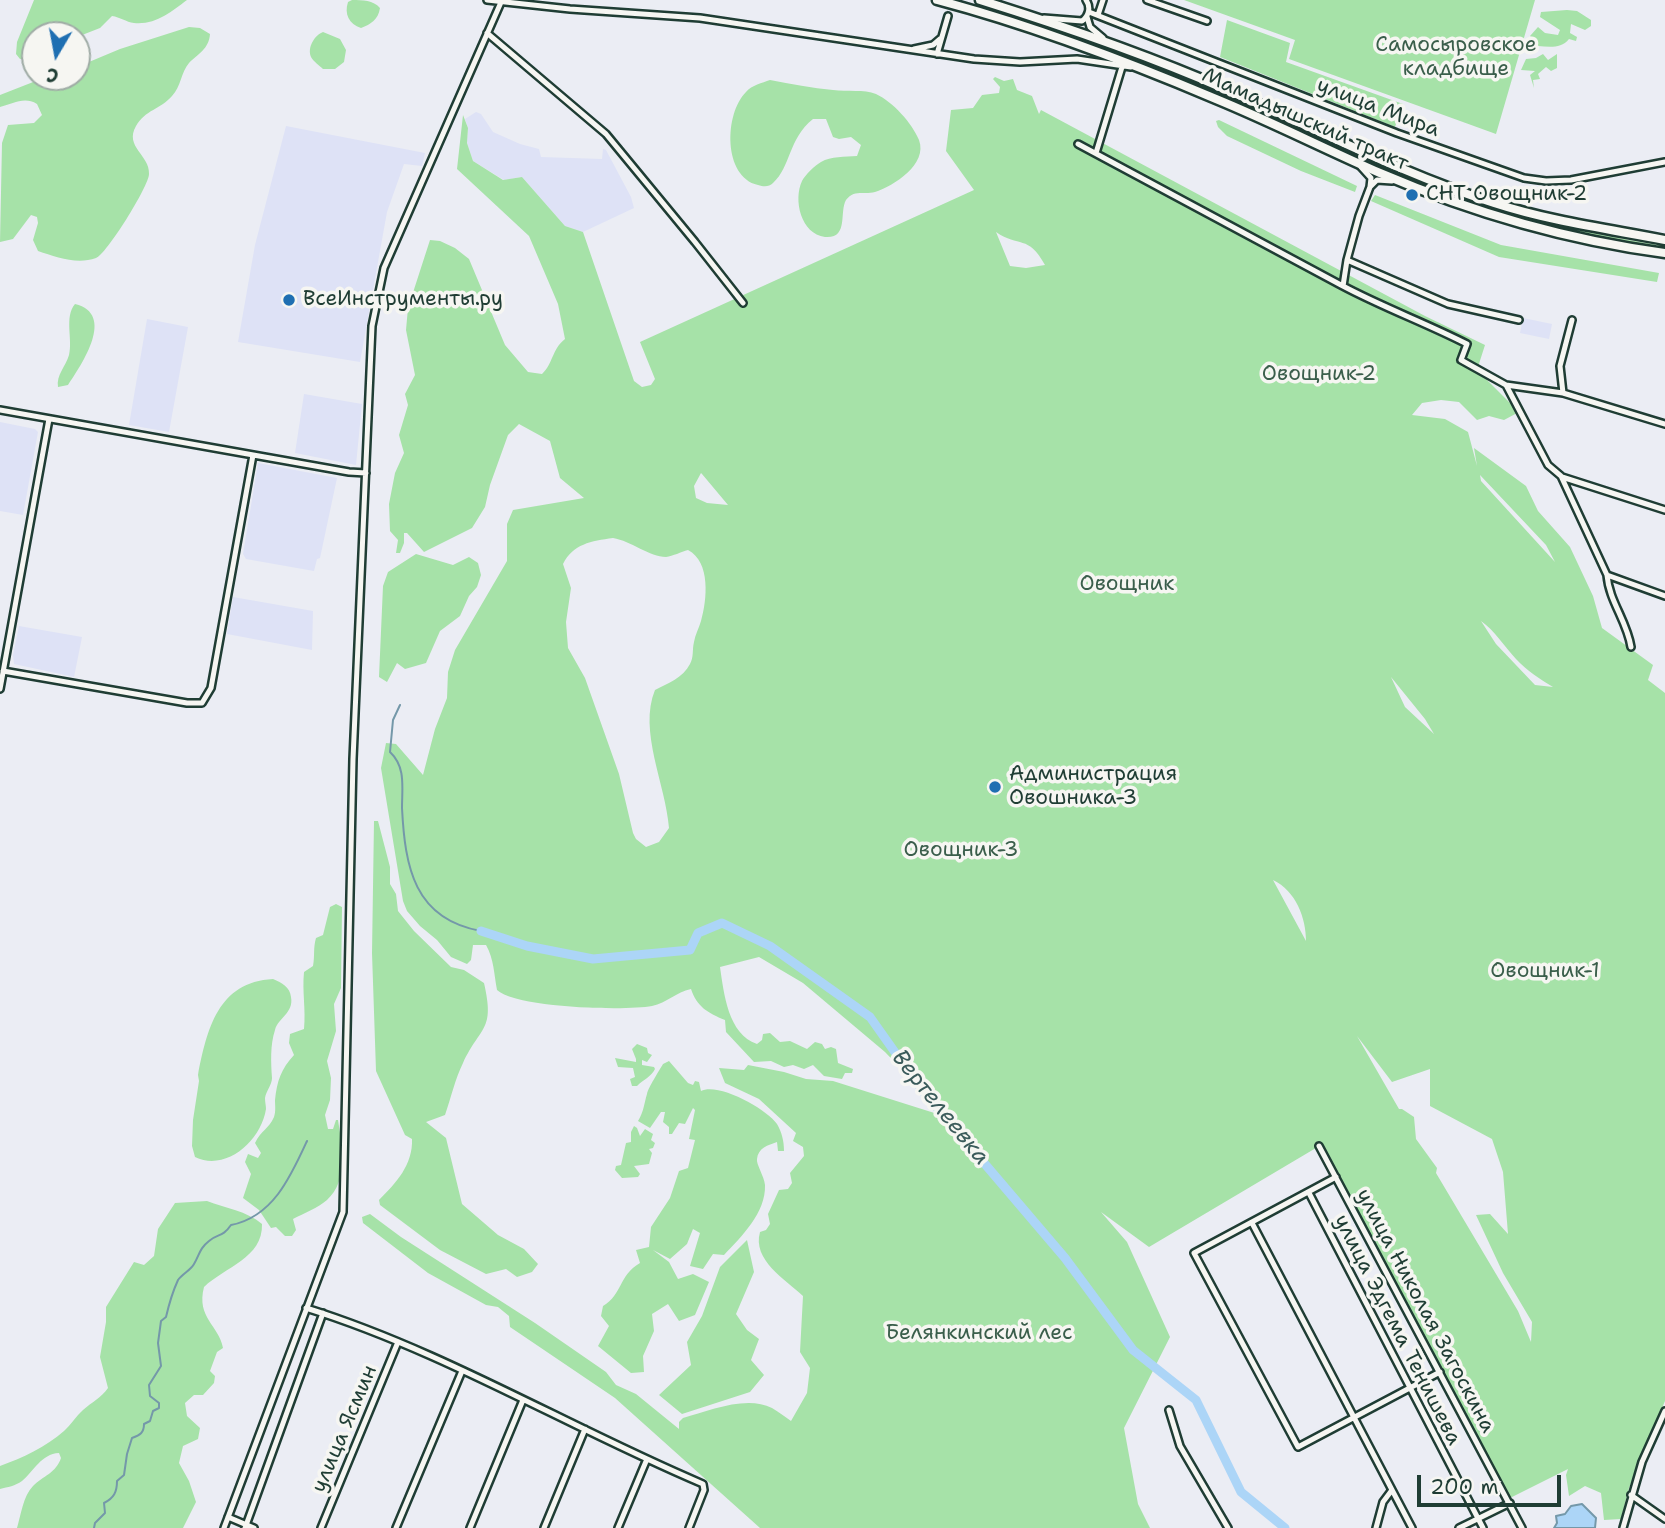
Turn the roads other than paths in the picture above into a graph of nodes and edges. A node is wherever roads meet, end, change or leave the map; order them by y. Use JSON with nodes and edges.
{"nodes":[{"id":1,"x":487,"y":0,"type":"edge"},
{"id":2,"x":937,"y":0,"type":"edge"},
{"id":3,"x":980,"y":0,"type":"edge"},
{"id":4,"x":1086,"y":0,"type":"edge"},
{"id":5,"x":1103,"y":0,"type":"edge"},
{"id":6,"x":1147,"y":0,"type":"edge"},
{"id":7,"x":502,"y":1,"type":"edge"},
{"id":8,"x":1088,"y":15,"type":"junction"},
{"id":9,"x":1098,"y":15,"type":"junction"},
{"id":10,"x":948,"y":16,"type":"tunnel mouth"},
{"id":11,"x":1039,"y":19,"type":"junction"},
{"id":12,"x":1207,"y":21,"type":"dead end"},
{"id":13,"x":487,"y":33,"type":"junction"},
{"id":14,"x":942,"y":37,"type":"junction"},
{"id":15,"x":1110,"y":43,"type":"junction"},
{"id":16,"x":909,"y":50,"type":"junction"},
{"id":17,"x":937,"y":54,"type":"junction"},
{"id":18,"x":1122,"y":67,"type":"junction"},
{"id":19,"x":1138,"y":67,"type":"junction"},
{"id":20,"x":1079,"y":144,"type":"dead end"},
{"id":21,"x":1096,"y":153,"type":"junction"},
{"id":22,"x":1354,"y":161,"type":"junction"},
{"id":23,"x":1665,"y":162,"type":"edge"},
{"id":24,"x":1405,"y":183,"type":"junction"},
{"id":25,"x":1370,"y":187,"type":"junction"},
{"id":26,"x":1665,"y":240,"type":"edge"},
{"id":27,"x":1665,"y":253,"type":"edge"},
{"id":28,"x":1347,"y":260,"type":"junction"},
{"id":29,"x":1343,"y":286,"type":"junction"},
{"id":30,"x":743,"y":303,"type":"dead end"},
{"id":31,"x":1519,"y":320,"type":"dead end"},
{"id":32,"x":1572,"y":320,"type":"dead end"},
{"id":33,"x":1506,"y":385,"type":"junction"},
{"id":34,"x":1563,"y":393,"type":"junction"},
{"id":35,"x":0,"y":410,"type":"edge"},
{"id":36,"x":50,"y":419,"type":"junction"},
{"id":37,"x":1665,"y":424,"type":"edge"},
{"id":38,"x":253,"y":455,"type":"junction"},
{"id":39,"x":366,"y":473,"type":"junction"},
{"id":40,"x":1561,"y":476,"type":"junction"},
{"id":41,"x":1665,"y":510,"type":"edge"},
{"id":42,"x":1607,"y":575,"type":"junction"},
{"id":43,"x":1665,"y":596,"type":"edge"},
{"id":44,"x":1631,"y":647,"type":"dead end"},
{"id":45,"x":3,"y":671,"type":"junction"},
{"id":46,"x":0,"y":689,"type":"edge"},
{"id":47,"x":1319,"y":1146,"type":"dead end"},
{"id":48,"x":1336,"y":1177,"type":"junction"},
{"id":49,"x":1309,"y":1193,"type":"junction"},
{"id":50,"x":1252,"y":1223,"type":"junction"},
{"id":51,"x":306,"y":1308,"type":"junction"},
{"id":52,"x":323,"y":1313,"type":"junction"},
{"id":53,"x":398,"y":1342,"type":"junction"},
{"id":54,"x":462,"y":1371,"type":"junction"},
{"id":55,"x":1440,"y":1372,"type":"junction"},
{"id":56,"x":1410,"y":1388,"type":"junction"},
{"id":57,"x":523,"y":1400,"type":"junction"},
{"id":58,"x":1169,"y":1410,"type":"dead end"},
{"id":59,"x":1665,"y":1411,"type":"edge"},
{"id":60,"x":1354,"y":1418,"type":"junction"},
{"id":61,"x":1659,"y":1427,"type":"junction"},
{"id":62,"x":585,"y":1429,"type":"junction"},
{"id":63,"x":1665,"y":1431,"type":"edge"},
{"id":64,"x":647,"y":1459,"type":"junction"},
{"id":65,"x":1392,"y":1490,"type":"junction"},
{"id":66,"x":1631,"y":1495,"type":"junction"},
{"id":67,"x":1510,"y":1503,"type":"junction"},
{"id":68,"x":228,"y":1517,"type":"junction"},
{"id":69,"x":1478,"y":1518,"type":"junction"},
{"id":70,"x":1665,"y":1519,"type":"edge"},
{"id":71,"x":246,"y":1526,"type":"edge"},
{"id":72,"x":224,"y":1528,"type":"edge"},
{"id":73,"x":254,"y":1528,"type":"edge"},
{"id":74,"x":321,"y":1528,"type":"edge"},
{"id":75,"x":396,"y":1528,"type":"edge"},
{"id":76,"x":470,"y":1528,"type":"edge"},
{"id":77,"x":544,"y":1528,"type":"edge"},
{"id":78,"x":618,"y":1528,"type":"edge"},
{"id":79,"x":689,"y":1528,"type":"edge"},
{"id":80,"x":1228,"y":1528,"type":"edge"},
{"id":81,"x":1376,"y":1528,"type":"edge"},
{"id":82,"x":1412,"y":1528,"type":"edge"},
{"id":83,"x":1460,"y":1528,"type":"edge"},
{"id":84,"x":1483,"y":1528,"type":"edge"},
{"id":85,"x":1522,"y":1528,"type":"edge"},
{"id":86,"x":1623,"y":1528,"type":"edge"}],
"edges":[{"from":1,"to":7,"type":"street"},
{"from":2,"to":19,"type":"main road","name":"Мамадышский тракт"},
{"from":3,"to":11,"type":"main road","name":"Мамадышский тракт"},
{"from":4,"to":8,"type":"street"},
{"from":5,"to":9,"type":"street"},
{"from":6,"to":12,"type":"street"},
{"from":7,"to":13,"type":"street"},
{"from":7,"to":16,"type":"street"},
{"from":8,"to":9,"type":"street","name":"улица Мира"},
{"from":8,"to":11,"type":"street"},
{"from":8,"to":15,"type":"street"},
{"from":9,"to":23,"type":"street","name":"улица Мира"},
{"from":10,"to":14,"type":"street"},
{"from":11,"to":15,"type":"main road","name":"Мамадышский тракт"},
{"from":13,"to":30,"type":"street"},
{"from":13,"to":39,"type":"street"},
{"from":14,"to":16,"type":"street"},
{"from":14,"to":17,"type":"street"},
{"from":15,"to":26,"type":"main road","name":"Мамадышский тракт"},
{"from":16,"to":17,"type":"street"},
{"from":17,"to":18,"type":"street"},
{"from":18,"to":19,"type":"street"},
{"from":18,"to":21,"type":"street"},
{"from":19,"to":22,"type":"main road","name":"Мамадышский тракт"},
{"from":20,"to":21,"type":"street"},
{"from":21,"to":29,"type":"street"},
{"from":22,"to":24,"type":"main road","name":"Мамадышский тракт"},
{"from":22,"to":25,"type":"street"},
{"from":24,"to":25,"type":"street"},
{"from":24,"to":27,"type":"main road","name":"Мамадышский тракт"},
{"from":25,"to":28,"type":"street"},
{"from":28,"to":29,"type":"street"},
{"from":28,"to":31,"type":"street"},
{"from":29,"to":33,"type":"street"},
{"from":32,"to":34,"type":"street"},
{"from":33,"to":34,"type":"street"},
{"from":33,"to":40,"type":"street"},
{"from":34,"to":37,"type":"street"},
{"from":35,"to":36,"type":"street"},
{"from":36,"to":38,"type":"street"},
{"from":36,"to":45,"type":"street"},
{"from":38,"to":39,"type":"street"},
{"from":38,"to":45,"type":"street"},
{"from":39,"to":51,"type":"street"},
{"from":40,"to":41,"type":"street"},
{"from":40,"to":42,"type":"street"},
{"from":42,"to":43,"type":"street"},
{"from":42,"to":44,"type":"street"},
{"from":45,"to":46,"type":"street"},
{"from":47,"to":48,"type":"street","name":"улица Николая Загоскина"},
{"from":48,"to":49,"type":"street"},
{"from":48,"to":55,"type":"street","name":"улица Николая Загоскина"},
{"from":49,"to":50,"type":"street"},
{"from":49,"to":56,"type":"street","name":"улица Эдгема Тенишева"},
{"from":50,"to":60,"type":"street"},
{"from":50,"to":60,"type":"street"},
{"from":51,"to":52,"type":"street"},
{"from":51,"to":68,"type":"street"},
{"from":52,"to":53,"type":"street"},
{"from":52,"to":71,"type":"street"},
{"from":53,"to":54,"type":"street"},
{"from":53,"to":74,"type":"street","name":"улица Ясмин"},
{"from":54,"to":57,"type":"street"},
{"from":54,"to":75,"type":"street"},
{"from":55,"to":56,"type":"street"},
{"from":55,"to":67,"type":"street","name":"улица Николая Загоскина"},
{"from":56,"to":60,"type":"street"},
{"from":56,"to":69,"type":"street","name":"улица Эдгема Тенишева"},
{"from":57,"to":62,"type":"street"},
{"from":57,"to":76,"type":"street"},
{"from":58,"to":80,"type":"street"},
{"from":59,"to":61,"type":"street"},
{"from":60,"to":65,"type":"street"},
{"from":61,"to":63,"type":"street"},
{"from":61,"to":66,"type":"street"},
{"from":62,"to":64,"type":"street"},
{"from":62,"to":77,"type":"street"},
{"from":64,"to":78,"type":"street"},
{"from":64,"to":79,"type":"street"},
{"from":65,"to":81,"type":"street"},
{"from":65,"to":82,"type":"street"},
{"from":66,"to":70,"type":"street"},
{"from":66,"to":86,"type":"street"},
{"from":67,"to":69,"type":"street"},
{"from":67,"to":85,"type":"street","name":"улица Николая Загоскина"},
{"from":68,"to":71,"type":"street"},
{"from":68,"to":72,"type":"street"},
{"from":69,"to":83,"type":"street"},
{"from":69,"to":84,"type":"street","name":"улица Эдгема Тенишева"},
{"from":71,"to":73,"type":"street"}]}
